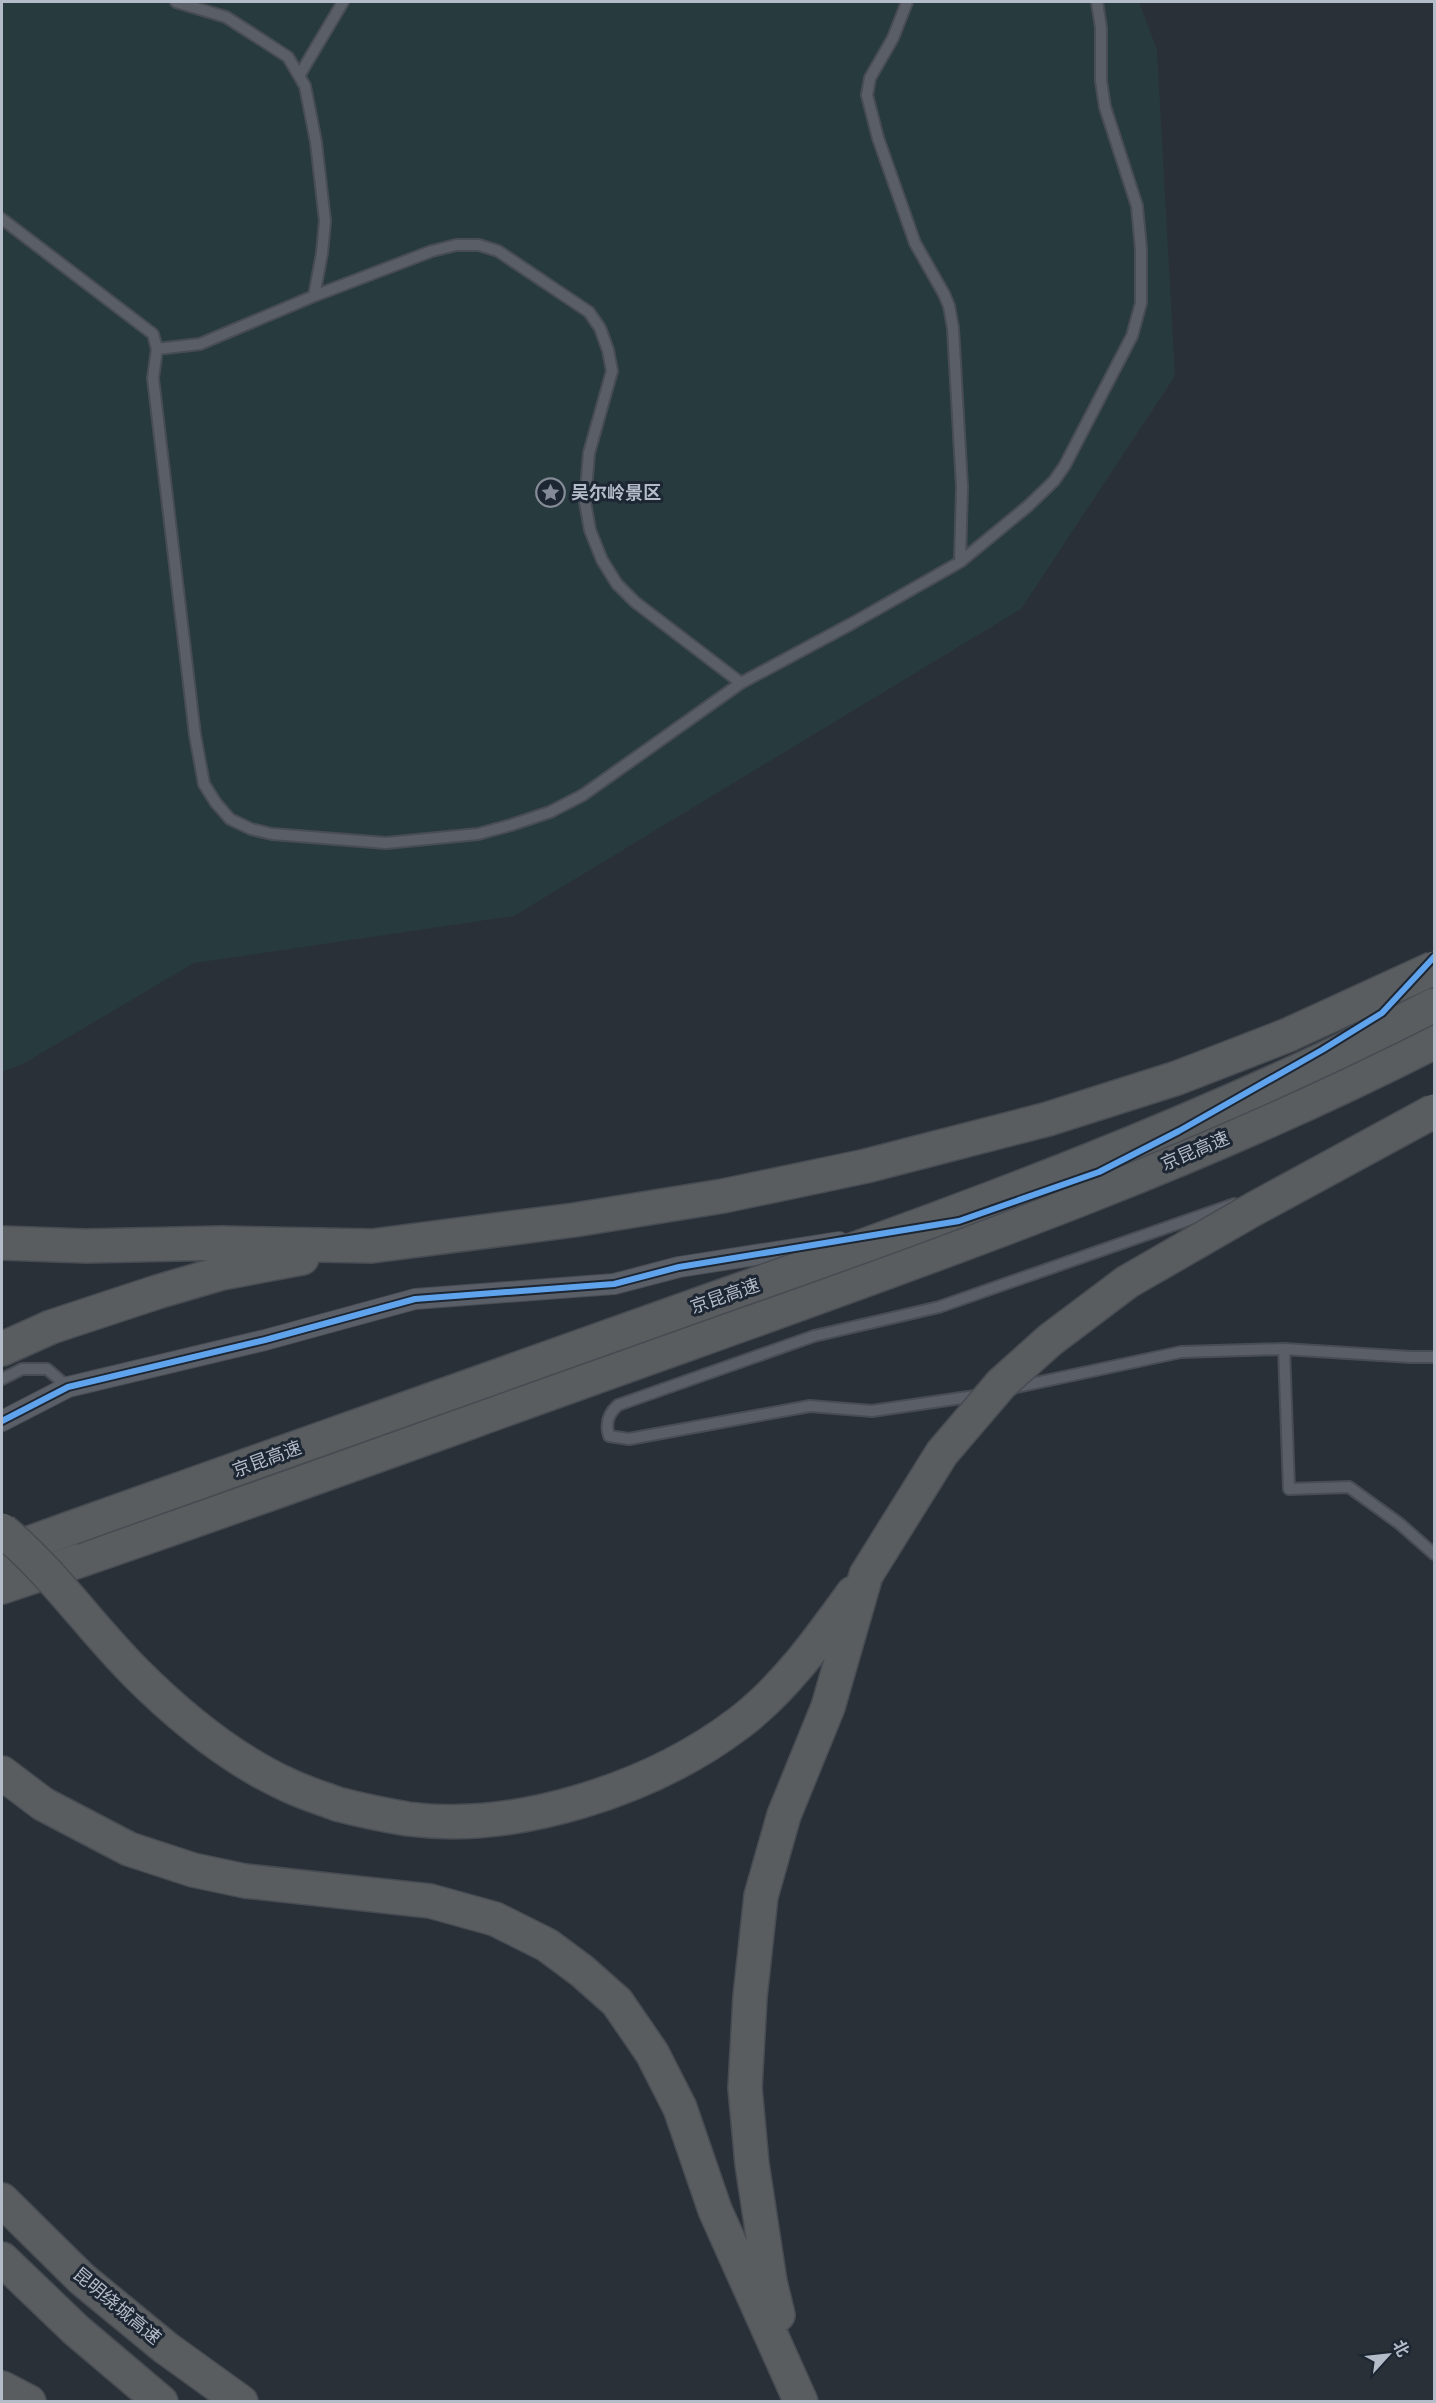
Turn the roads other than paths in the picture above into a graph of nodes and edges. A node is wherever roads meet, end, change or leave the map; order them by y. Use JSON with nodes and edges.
{"nodes":[{"id":1,"x":176,"y":2,"type":"edge"},
{"id":2,"x":344,"y":2,"type":"edge"},
{"id":3,"x":908,"y":2,"type":"edge"},
{"id":4,"x":1097,"y":2,"type":"edge"},
{"id":5,"x":299,"y":76,"type":"junction"},
{"id":6,"x":2,"y":219,"type":"edge"},
{"id":7,"x":314,"y":296,"type":"junction"},
{"id":8,"x":157,"y":350,"type":"junction"},
{"id":9,"x":960,"y":562,"type":"junction"},
{"id":10,"x":741,"y":683,"type":"junction"},
{"id":11,"x":1434,"y":957,"type":"edge"},
{"id":12,"x":1434,"y":968,"type":"edge"},
{"id":13,"x":1434,"y":1005,"type":"edge"},
{"id":14,"x":1434,"y":1042,"type":"edge"},
{"id":15,"x":1428,"y":1107,"type":"edge"},
{"id":16,"x":1294,"y":1174,"type":"dead end"},
{"id":17,"x":1242,"y":1200,"type":"dead end"},
{"id":18,"x":2,"y":1243,"type":"edge"},
{"id":19,"x":372,"y":1246,"type":"junction"},
{"id":20,"x":2,"y":1349,"type":"edge"},
{"id":21,"x":1284,"y":1349,"type":"junction"},
{"id":22,"x":1434,"y":1357,"type":"edge"},
{"id":23,"x":2,"y":1379,"type":"edge"},
{"id":24,"x":68,"y":1387,"type":"junction"},
{"id":25,"x":2,"y":1421,"type":"edge"},
{"id":26,"x":2,"y":1530,"type":"edge"},
{"id":27,"x":2,"y":1553,"type":"edge"},
{"id":28,"x":1434,"y":1554,"type":"edge"},
{"id":29,"x":866,"y":1575,"type":"junction"},
{"id":30,"x":2,"y":1587,"type":"edge"},
{"id":31,"x":2,"y":1773,"type":"edge"},
{"id":32,"x":2,"y":2200,"type":"edge"},
{"id":33,"x":2,"y":2259,"type":"edge"},
{"id":34,"x":2,"y":2388,"type":"edge"},
{"id":35,"x":797,"y":2391,"type":"edge"},
{"id":36,"x":29,"y":2402,"type":"edge"},
{"id":37,"x":161,"y":2402,"type":"edge"},
{"id":38,"x":241,"y":2402,"type":"edge"}],
"edges":[{"from":1,"to":5,"type":"lane"},
{"from":2,"to":5,"type":"lane"},
{"from":3,"to":9,"type":"lane"},
{"from":4,"to":9,"type":"lane"},
{"from":5,"to":7,"type":"lane"},
{"from":6,"to":8,"type":"lane"},
{"from":7,"to":8,"type":"lane"},
{"from":7,"to":10,"type":"lane"},
{"from":8,"to":10,"type":"lane"},
{"from":9,"to":10,"type":"lane"},
{"from":11,"to":24,"type":"street"},
{"from":12,"to":19,"type":"highway","bridge":true},
{"from":13,"to":27,"type":"highway","name":"京昆高速","bridge":true},
{"from":14,"to":30,"type":"highway","name":"京昆高速"},
{"from":15,"to":16,"type":"lane"},
{"from":15,"to":29,"type":"highway","bridge":true},
{"from":17,"to":21,"type":"lane"},
{"from":18,"to":19,"type":"highway"},
{"from":19,"to":20,"type":"highway"},
{"from":21,"to":22,"type":"lane"},
{"from":21,"to":28,"type":"lane"},
{"from":23,"to":24,"type":"lane"},
{"from":24,"to":25,"type":"street"},
{"from":26,"to":29,"type":"highway","bridge":true},
{"from":29,"to":35,"type":"highway"},
{"from":31,"to":35,"type":"highway"},
{"from":32,"to":38,"type":"highway","name":"昆明绕城高速"},
{"from":33,"to":37,"type":"highway"},
{"from":34,"to":36,"type":"highway"}]}
